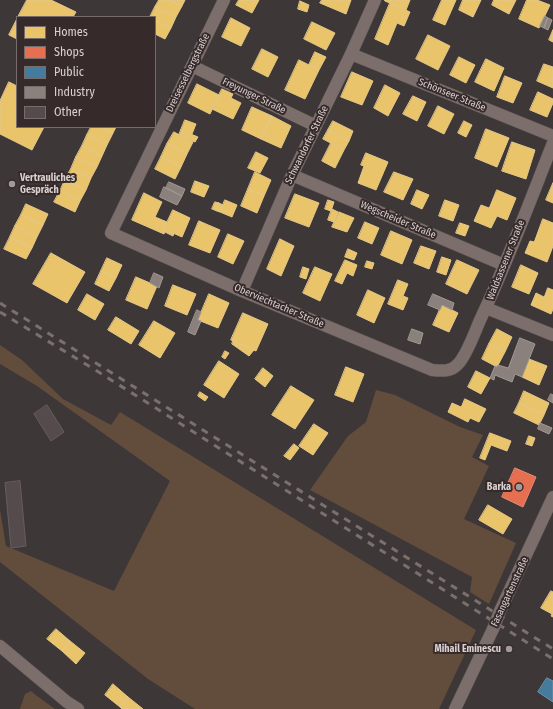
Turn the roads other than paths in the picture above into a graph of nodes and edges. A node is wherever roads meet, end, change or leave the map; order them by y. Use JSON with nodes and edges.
{"nodes":[{"id":1,"x":224,"y":0,"type":"edge"},
{"id":2,"x":374,"y":0,"type":"edge"},
{"id":3,"x":351,"y":54,"type":"junction"},
{"id":4,"x":192,"y":66,"type":"junction"},
{"id":5,"x":316,"y":126,"type":"junction"},
{"id":6,"x":553,"y":136,"type":"edge"},
{"id":7,"x":553,"y":143,"type":"edge"},
{"id":8,"x":292,"y":175,"type":"junction"},
{"id":9,"x":111,"y":233,"type":"joint"},
{"id":10,"x":504,"y":265,"type":"junction"},
{"id":11,"x":242,"y":291,"type":"junction"},
{"id":12,"x":486,"y":308,"type":"junction"},
{"id":13,"x":553,"y":335,"type":"edge"},
{"id":14,"x":449,"y":370,"type":"joint"},
{"id":15,"x":553,"y":499,"type":"edge"},
{"id":16,"x":0,"y":646,"type":"edge"},
{"id":17,"x":78,"y":709,"type":"edge"},
{"id":18,"x":456,"y":709,"type":"edge"}],
"edges":[{"from":1,"to":4,"type":"street","name":"Dreisesselbergstraße"},
{"from":2,"to":3,"type":"street","name":"Schwandorfer Straße"},
{"from":3,"to":5,"type":"street","name":"Schwandorfer Straße"},
{"from":3,"to":6,"type":"street","name":"Schönseer Straße"},
{"from":4,"to":5,"type":"street","name":"Freyunger Straße"},
{"from":4,"to":9,"type":"street","name":"Dreisesselbergstraße"},
{"from":5,"to":8,"type":"street","name":"Schwandorfer Straße"},
{"from":7,"to":10,"type":"street","name":"Waldsassener Straße"},
{"from":8,"to":10,"type":"street","name":"Wegscheider Straße"},
{"from":8,"to":11,"type":"street","name":"Schwandorfer Straße"},
{"from":9,"to":11,"type":"street","name":"Oberviechtacher Straße"},
{"from":10,"to":12,"type":"street","name":"Waldsassener Straße"},
{"from":11,"to":14,"type":"street","name":"Oberviechtacher Straße"},
{"from":12,"to":13,"type":"street"},
{"from":12,"to":14,"type":"street","name":"Waldsassener Straße"},
{"from":15,"to":18,"type":"street","name":"Fasangartenstraße","bridge":true},
{"from":16,"to":17,"type":"street"}]}
